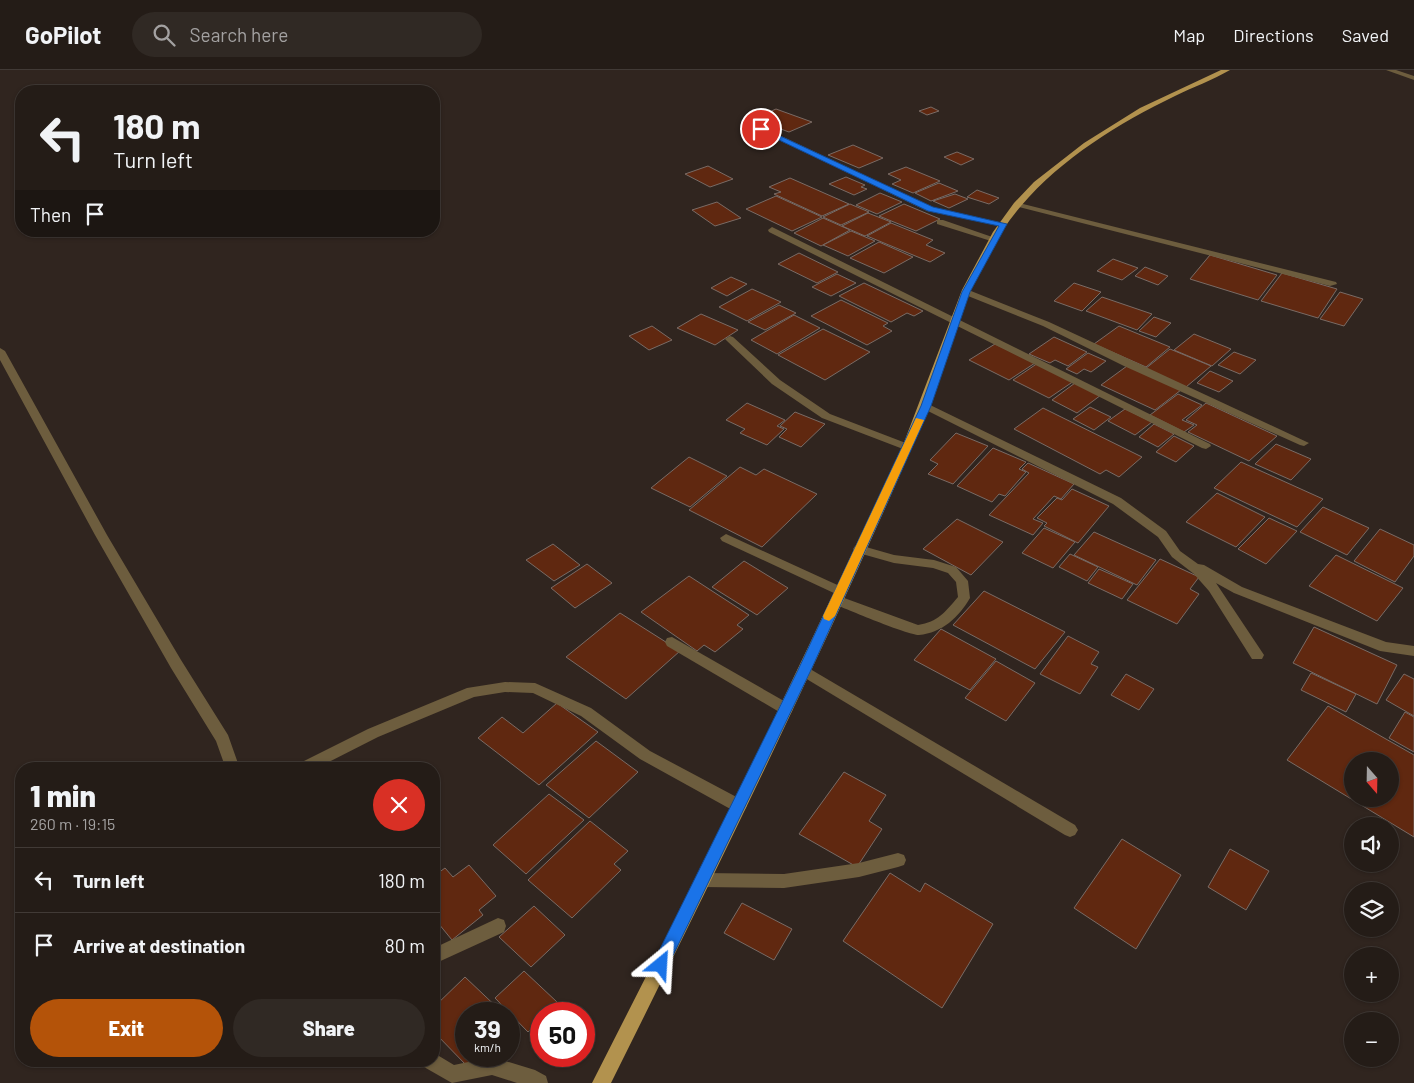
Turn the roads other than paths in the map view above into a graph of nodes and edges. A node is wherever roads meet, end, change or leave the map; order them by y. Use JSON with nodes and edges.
{"nodes":[{"id":1,"x":1227,"y":70,"type":"edge"},
{"id":2,"x":1389,"y":70,"type":"edge"},
{"id":3,"x":1414,"y":78,"type":"edge"},
{"id":4,"x":744,"y":121,"type":"dead end"},
{"id":5,"x":1018,"y":204,"type":"junction"},
{"id":6,"x":940,"y":222,"type":"dead end"},
{"id":7,"x":1003,"y":224,"type":"junction"},
{"id":8,"x":772,"y":230,"type":"dead end"},
{"id":9,"x":994,"y":239,"type":"junction"},
{"id":10,"x":1333,"y":284,"type":"dead end"},
{"id":11,"x":966,"y":292,"type":"junction"},
{"id":12,"x":954,"y":321,"type":"junction"},
{"id":13,"x":730,"y":339,"type":"dead end"},
{"id":14,"x":0,"y":351,"type":"edge"},
{"id":15,"x":926,"y":406,"type":"junction"},
{"id":16,"x":1304,"y":443,"type":"dead end"},
{"id":17,"x":1206,"y":446,"type":"dead end"},
{"id":18,"x":907,"y":447,"type":"junction"},
{"id":19,"x":726,"y":538,"type":"dead end"},
{"id":20,"x":859,"y":548,"type":"junction"},
{"id":21,"x":1176,"y":554,"type":"junction"},
{"id":22,"x":838,"y":595,"type":"junction"},
{"id":23,"x":672,"y":642,"type":"dead end"},
{"id":24,"x":1414,"y":651,"type":"edge"},
{"id":25,"x":1257,"y":655,"type":"dead end"},
{"id":26,"x":805,"y":670,"type":"junction"},
{"id":27,"x":786,"y":709,"type":"junction"},
{"id":28,"x":231,"y":762,"type":"edge"},
{"id":29,"x":315,"y":762,"type":"edge"},
{"id":30,"x":739,"y":806,"type":"junction"},
{"id":31,"x":1070,"y":830,"type":"dead end"},
{"id":32,"x":898,"y":860,"type":"dead end"},
{"id":33,"x":703,"y":880,"type":"junction"},
{"id":34,"x":498,"y":926,"type":"dead end"},
{"id":35,"x":440,"y":953,"type":"edge"},
{"id":36,"x":440,"y":1067,"type":"edge"},
{"id":37,"x":539,"y":1083,"type":"edge"},
{"id":38,"x":601,"y":1083,"type":"edge"}],
"edges":[{"from":1,"to":5,"type":"main road"},
{"from":2,"to":3,"type":"street"},
{"from":4,"to":7,"type":"street"},
{"from":5,"to":7,"type":"main road"},
{"from":5,"to":10,"type":"street"},
{"from":6,"to":9,"type":"street"},
{"from":7,"to":9,"type":"main road"},
{"from":8,"to":12,"type":"street"},
{"from":9,"to":11,"type":"main road"},
{"from":11,"to":12,"type":"main road"},
{"from":11,"to":16,"type":"street"},
{"from":12,"to":15,"type":"main road"},
{"from":12,"to":17,"type":"street"},
{"from":13,"to":18,"type":"street"},
{"from":14,"to":28,"type":"street"},
{"from":15,"to":18,"type":"main road"},
{"from":15,"to":21,"type":"street"},
{"from":18,"to":20,"type":"main road"},
{"from":19,"to":22,"type":"street"},
{"from":20,"to":22,"type":"main road"},
{"from":20,"to":22,"type":"street"},
{"from":21,"to":24,"type":"street"},
{"from":21,"to":25,"type":"street"},
{"from":22,"to":26,"type":"main road"},
{"from":23,"to":27,"type":"street"},
{"from":26,"to":27,"type":"main road"},
{"from":26,"to":31,"type":"street"},
{"from":27,"to":30,"type":"main road"},
{"from":29,"to":30,"type":"street"},
{"from":30,"to":33,"type":"main road"},
{"from":32,"to":33,"type":"street"},
{"from":33,"to":38,"type":"main road"},
{"from":34,"to":35,"type":"street"},
{"from":36,"to":37,"type":"street"}]}
